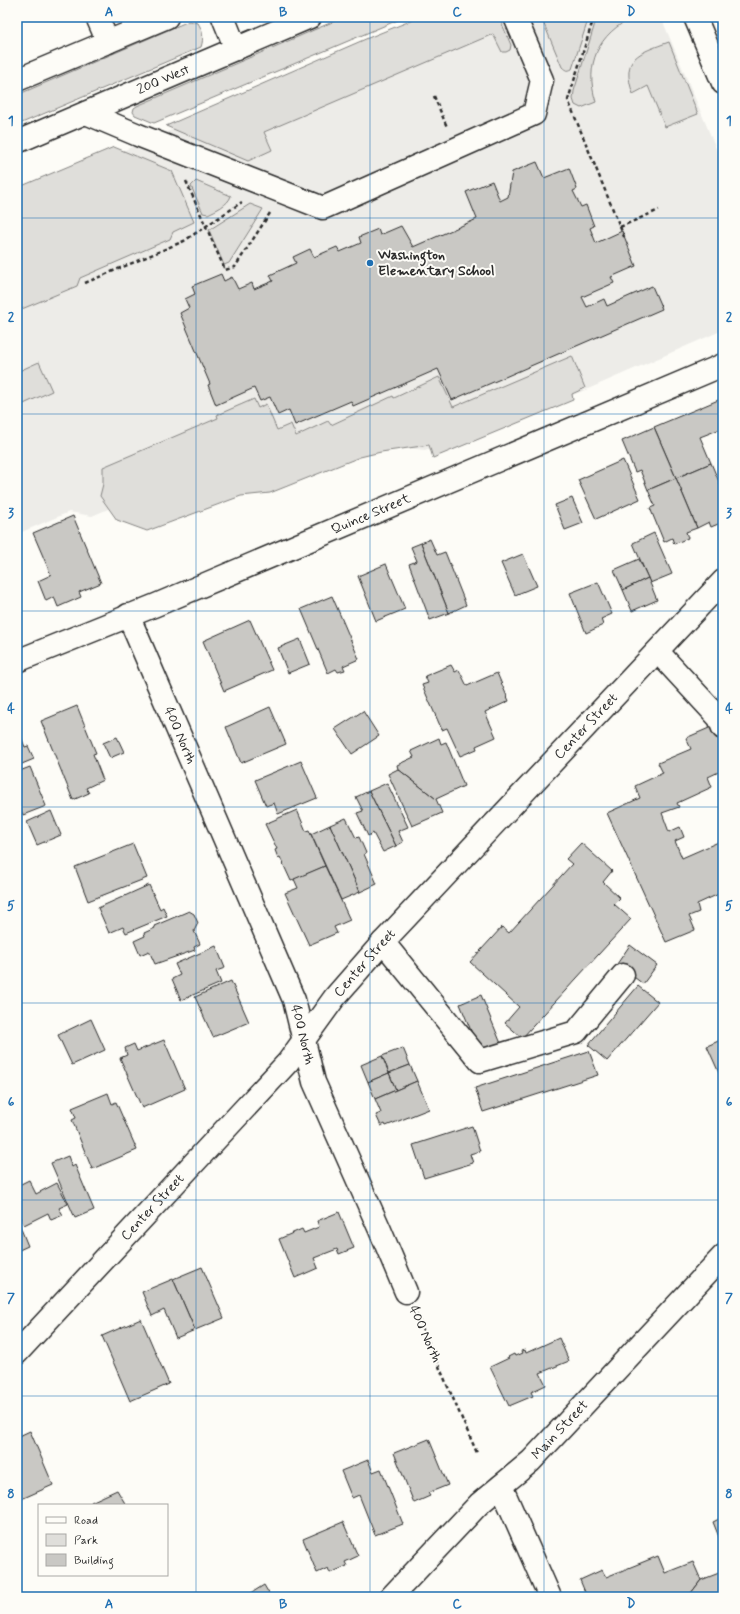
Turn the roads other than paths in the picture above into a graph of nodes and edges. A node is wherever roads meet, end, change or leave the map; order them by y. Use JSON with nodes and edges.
{"nodes":[{"id":1,"x":97,"y":17,"type":"edge"},
{"id":2,"x":166,"y":17,"type":"edge"},
{"id":3,"x":223,"y":17,"type":"edge"},
{"id":4,"x":310,"y":17,"type":"edge"},
{"id":5,"x":515,"y":17,"type":"edge"},
{"id":6,"x":695,"y":17,"type":"edge"},
{"id":7,"x":108,"y":42,"type":"junction"},
{"id":8,"x":236,"y":49,"type":"junction"},
{"id":9,"x":721,"y":72,"type":"edge"},
{"id":10,"x":17,"y":80,"type":"edge"},
{"id":11,"x":86,"y":112,"type":"junction"},
{"id":12,"x":17,"y":142,"type":"edge"},
{"id":13,"x":723,"y":365,"type":"edge"},
{"id":14,"x":723,"y":581,"type":"edge"},
{"id":15,"x":128,"y":616,"type":"junction"},
{"id":16,"x":658,"y":652,"type":"junction"},
{"id":17,"x":17,"y":661,"type":"edge"},
{"id":18,"x":723,"y":728,"type":"edge"},
{"id":19,"x":383,"y":942,"type":"junction"},
{"id":20,"x":623,"y":975,"type":"dead end"},
{"id":21,"x":304,"y":1039,"type":"junction"},
{"id":22,"x":723,"y":1256,"type":"edge"},
{"id":23,"x":406,"y":1292,"type":"road end"},
{"id":24,"x":17,"y":1353,"type":"edge"},
{"id":25,"x":501,"y":1486,"type":"junction"},
{"id":26,"x":391,"y":1597,"type":"edge"},
{"id":27,"x":550,"y":1597,"type":"edge"}],
"edges":[{"from":1,"to":7,"type":"street"},
{"from":2,"to":7,"type":"street"},
{"from":3,"to":8,"type":"street"},
{"from":4,"to":8,"type":"street","name":"200 West"},
{"from":5,"to":11,"type":"street"},
{"from":6,"to":9,"type":"street"},
{"from":7,"to":10,"type":"street"},
{"from":8,"to":11,"type":"street","name":"200 West"},
{"from":11,"to":12,"type":"street","name":"200 West"},
{"from":13,"to":15,"type":"street","name":"Quince Street"},
{"from":14,"to":16,"type":"street","name":"Center Street"},
{"from":15,"to":17,"type":"street","name":"Quince Street"},
{"from":15,"to":21,"type":"street","name":"400 North"},
{"from":16,"to":18,"type":"street"},
{"from":16,"to":19,"type":"street","name":"Center Street"},
{"from":19,"to":20,"type":"street"},
{"from":19,"to":21,"type":"street","name":"Center Street"},
{"from":21,"to":23,"type":"street","name":"400 North"},
{"from":21,"to":24,"type":"street","name":"Center Street"},
{"from":22,"to":25,"type":"street","name":"Main Street"},
{"from":25,"to":26,"type":"street","name":"Main Street"},
{"from":25,"to":27,"type":"street"}]}
